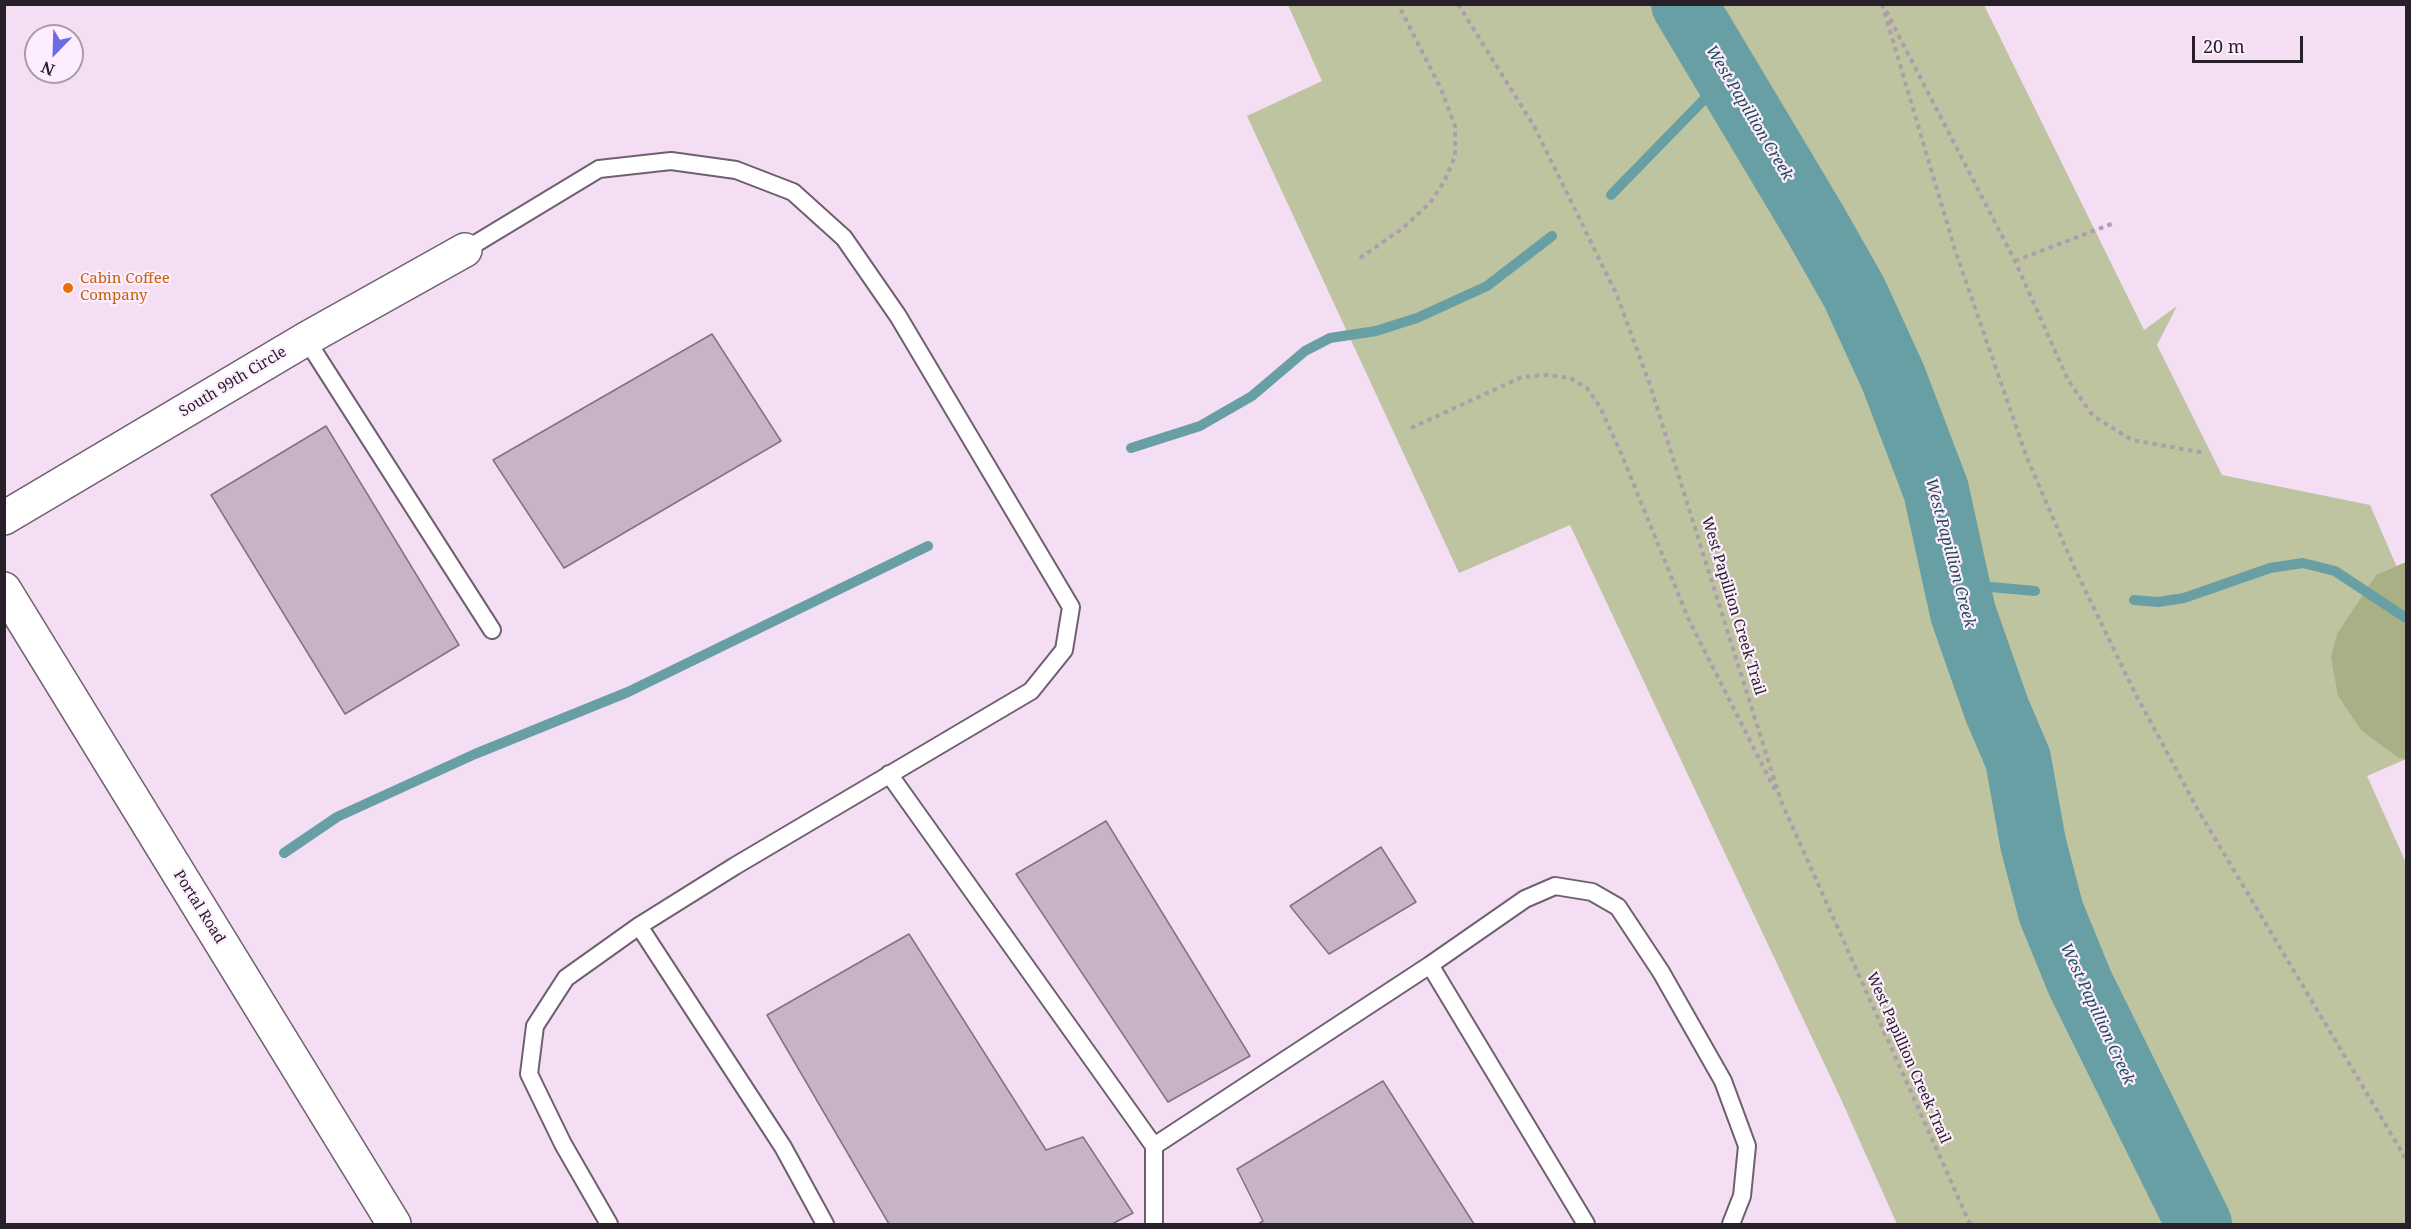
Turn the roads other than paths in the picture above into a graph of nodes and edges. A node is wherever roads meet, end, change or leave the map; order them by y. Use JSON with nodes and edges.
{"nodes":[{"id":1,"x":465,"y":250,"type":"joint"},
{"id":2,"x":306,"y":339,"type":"junction"},
{"id":3,"x":4,"y":518,"type":"edge"},
{"id":4,"x":4,"y":589,"type":"edge"},
{"id":5,"x":492,"y":630,"type":"dead end"},
{"id":6,"x":889,"y":774,"type":"junction"},
{"id":7,"x":639,"y":926,"type":"junction"},
{"id":8,"x":1430,"y":965,"type":"junction"},
{"id":9,"x":1154,"y":1146,"type":"junction"},
{"id":10,"x":394,"y":1224,"type":"edge"},
{"id":11,"x":609,"y":1224,"type":"edge"},
{"id":12,"x":825,"y":1224,"type":"edge"},
{"id":13,"x":1154,"y":1224,"type":"edge"},
{"id":14,"x":1586,"y":1224,"type":"edge"},
{"id":15,"x":1731,"y":1224,"type":"edge"}],
"edges":[{"from":1,"to":2,"type":"main road","name":"South 99th Circle"},
{"from":1,"to":6,"type":"lane"},
{"from":2,"to":3,"type":"main road","name":"South 99th Circle"},
{"from":2,"to":5,"type":"lane"},
{"from":4,"to":10,"type":"main road","name":"Portal Road"},
{"from":6,"to":7,"type":"lane"},
{"from":6,"to":9,"type":"lane"},
{"from":7,"to":11,"type":"lane"},
{"from":7,"to":12,"type":"lane"},
{"from":8,"to":9,"type":"lane"},
{"from":8,"to":14,"type":"lane"},
{"from":8,"to":15,"type":"lane"},
{"from":9,"to":13,"type":"lane"}]}
